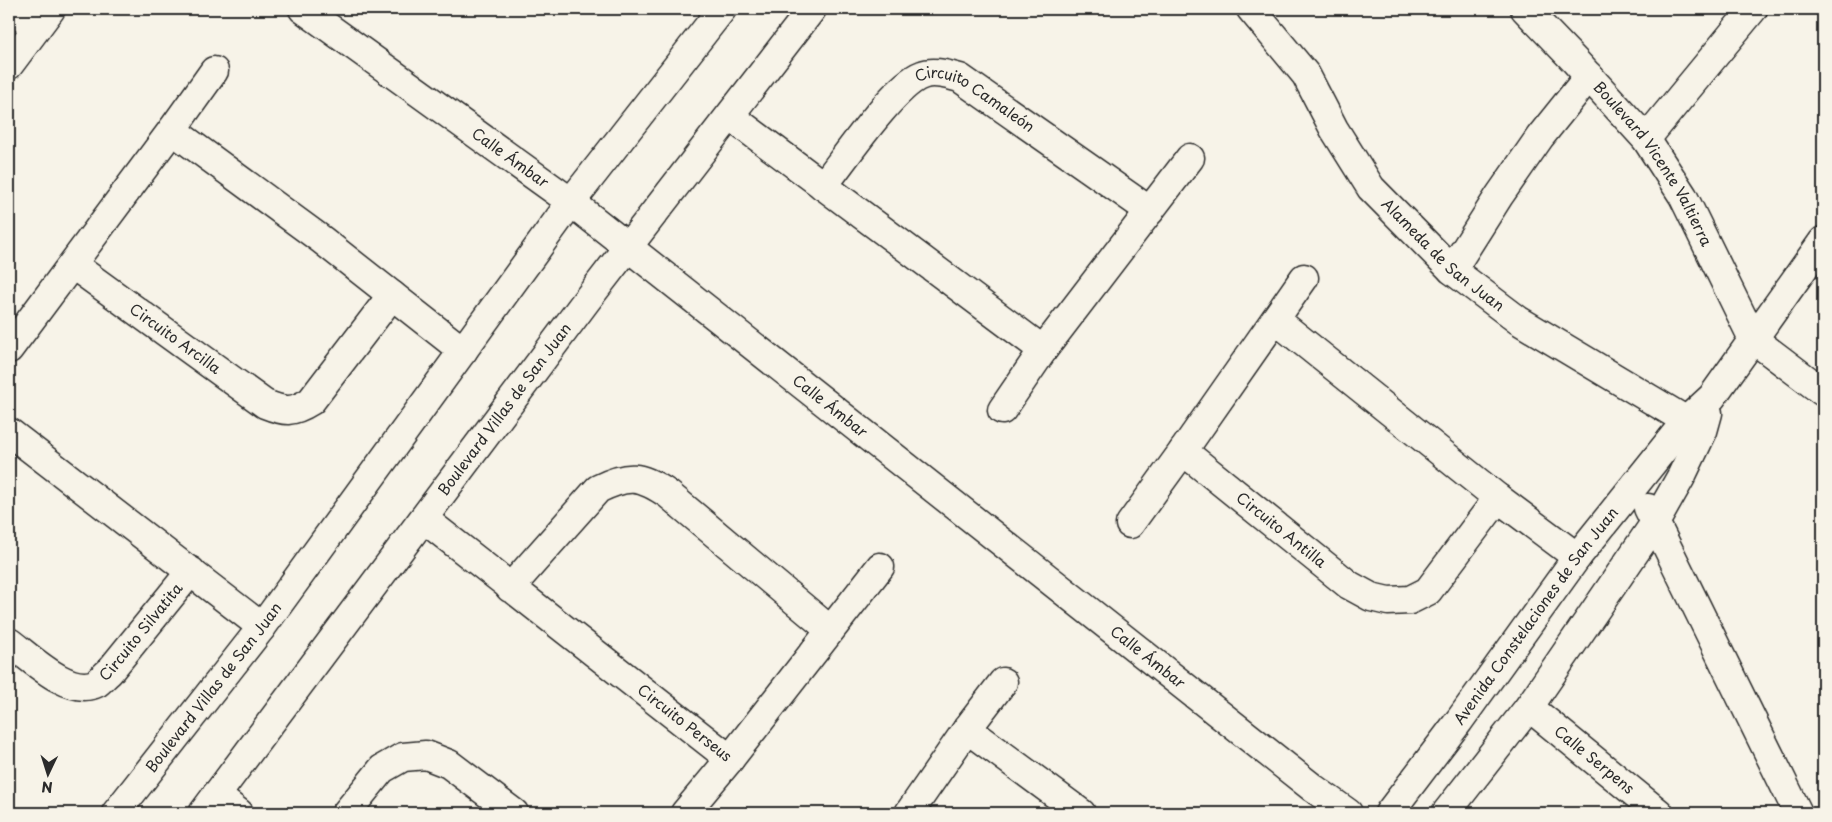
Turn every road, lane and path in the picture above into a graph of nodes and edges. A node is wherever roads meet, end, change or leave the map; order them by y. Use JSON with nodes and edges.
{"nodes":[{"id":1,"x":11,"y":9,"type":"edge"},
{"id":2,"x":304,"y":9,"type":"edge"},
{"id":3,"x":722,"y":9,"type":"edge"},
{"id":4,"x":812,"y":9,"type":"edge"},
{"id":5,"x":1251,"y":9,"type":"edge"},
{"id":6,"x":1525,"y":9,"type":"edge"},
{"id":7,"x":1753,"y":9,"type":"edge"},
{"id":8,"x":43,"y":18,"type":"edge"},
{"id":9,"x":9,"y":65,"type":"edge"},
{"id":10,"x":214,"y":71,"type":"dead end"},
{"id":11,"x":1589,"y":76,"type":"junction"},
{"id":12,"x":730,"y":116,"type":"junction"},
{"id":13,"x":172,"y":130,"type":"junction"},
{"id":14,"x":1646,"y":139,"type":"junction"},
{"id":15,"x":1190,"y":158,"type":"dead end"},
{"id":16,"x":823,"y":186,"type":"junction"},
{"id":17,"x":571,"y":202,"type":"junction"},
{"id":18,"x":1150,"y":211,"type":"junction"},
{"id":19,"x":1823,"y":241,"type":"edge"},
{"id":20,"x":628,"y":248,"type":"junction"},
{"id":21,"x":73,"y":265,"type":"junction"},
{"id":22,"x":1452,"y":270,"type":"junction"},
{"id":23,"x":1304,"y":278,"type":"dead end"},
{"id":24,"x":392,"y":295,"type":"junction"},
{"id":25,"x":1276,"y":320,"type":"junction"},
{"id":26,"x":1752,"y":339,"type":"junction"},
{"id":27,"x":9,"y":349,"type":"edge"},
{"id":28,"x":1043,"y":350,"type":"junction"},
{"id":29,"x":463,"y":351,"type":"junction"},
{"id":30,"x":1823,"y":392,"type":"edge"},
{"id":31,"x":1002,"y":410,"type":"dead end"},
{"id":32,"x":1695,"y":426,"type":"junction"},
{"id":33,"x":9,"y":432,"type":"edge"},
{"id":34,"x":1183,"y":451,"type":"junction"},
{"id":35,"x":1636,"y":484,"type":"junction"},
{"id":36,"x":1498,"y":498,"type":"junction"},
{"id":37,"x":424,"y":519,"type":"junction"},
{"id":38,"x":1656,"y":523,"type":"junction"},
{"id":39,"x":1130,"y":524,"type":"dead end"},
{"id":40,"x":1577,"y":557,"type":"junction"},
{"id":41,"x":880,"y":567,"type":"dead end"},
{"id":42,"x":191,"y":571,"type":"junction"},
{"id":43,"x":510,"y":588,"type":"junction"},
{"id":44,"x":262,"y":627,"type":"junction"},
{"id":45,"x":830,"y":630,"type":"junction"},
{"id":46,"x":9,"y":642,"type":"edge"},
{"id":47,"x":1003,"y":682,"type":"dead end"},
{"id":48,"x":1529,"y":707,"type":"junction"},
{"id":49,"x":968,"y":730,"type":"junction"},
{"id":50,"x":730,"y":759,"type":"junction"},
{"id":51,"x":210,"y":804,"type":"edge"},
{"id":52,"x":116,"y":813,"type":"edge"},
{"id":53,"x":239,"y":813,"type":"edge"},
{"id":54,"x":346,"y":813,"type":"edge"},
{"id":55,"x":514,"y":813,"type":"edge"},
{"id":56,"x":685,"y":813,"type":"edge"},
{"id":57,"x":909,"y":813,"type":"edge"},
{"id":58,"x":1081,"y":813,"type":"edge"},
{"id":59,"x":1348,"y":813,"type":"edge"},
{"id":60,"x":1389,"y":813,"type":"edge"},
{"id":61,"x":1446,"y":813,"type":"edge"},
{"id":62,"x":1659,"y":813,"type":"edge"},
{"id":63,"x":1798,"y":813,"type":"edge"}],
"edges":[{"from":1,"to":8,"type":"street"},
{"from":2,"to":17,"type":"street","name":"Calle Ámbar"},
{"from":3,"to":17,"type":"street","name":"Boulevard Villas de San Juan"},
{"from":4,"to":12,"type":"street","name":"Boulevard Villas de San Juan"},
{"from":5,"to":22,"type":"street","name":"Alameda de San Juan"},
{"from":6,"to":11,"type":"street","name":"Boulevard Vicente Valtierra"},
{"from":7,"to":14,"type":"street"},
{"from":8,"to":9,"type":"street"},
{"from":10,"to":13,"type":"street"},
{"from":11,"to":14,"type":"street","name":"Boulevard Vicente Valtierra"},
{"from":11,"to":22,"type":"street"},
{"from":12,"to":16,"type":"street"},
{"from":12,"to":20,"type":"street","name":"Boulevard Villas de San Juan"},
{"from":13,"to":21,"type":"street"},
{"from":13,"to":24,"type":"street"},
{"from":14,"to":26,"type":"street","name":"Boulevard Vicente Valtierra"},
{"from":15,"to":18,"type":"street"},
{"from":16,"to":18,"type":"street","name":"Circuito Camaleón"},
{"from":16,"to":28,"type":"street"},
{"from":17,"to":20,"type":"street","name":"Calle Ámbar"},
{"from":17,"to":29,"type":"street","name":"Boulevard Villas de San Juan"},
{"from":18,"to":28,"type":"street"},
{"from":19,"to":26,"type":"street"},
{"from":20,"to":37,"type":"street","name":"Boulevard Villas de San Juan"},
{"from":20,"to":59,"type":"street","name":"Calle Ámbar"},
{"from":21,"to":24,"type":"street","name":"Circuito Arcilla"},
{"from":21,"to":27,"type":"street"},
{"from":22,"to":32,"type":"street","name":"Alameda de San Juan"},
{"from":23,"to":25,"type":"street"},
{"from":24,"to":29,"type":"street"},
{"from":25,"to":34,"type":"street"},
{"from":25,"to":36,"type":"street"},
{"from":26,"to":30,"type":"street"},
{"from":26,"to":32,"type":"street"},
{"from":28,"to":31,"type":"street"},
{"from":29,"to":44,"type":"street","name":"Boulevard Villas de San Juan"},
{"from":32,"to":35,"type":"street","name":"Avenida Constelaciones de San Juan"},
{"from":32,"to":38,"type":"street"},
{"from":33,"to":42,"type":"street","name":"Circuito Silvatita"},
{"from":34,"to":36,"type":"street","name":"Circuito Antilla"},
{"from":34,"to":39,"type":"street"},
{"from":35,"to":38,"type":"street"},
{"from":35,"to":40,"type":"street","name":"Avenida Constelaciones de San Juan"},
{"from":36,"to":40,"type":"street"},
{"from":37,"to":43,"type":"street","name":"Circuito Perseus"},
{"from":37,"to":51,"type":"street","name":"Boulevard Villas de San Juan"},
{"from":38,"to":48,"type":"street"},
{"from":38,"to":63,"type":"street"},
{"from":40,"to":60,"type":"street","name":"Avenida Constelaciones de San Juan"},
{"from":41,"to":45,"type":"street","name":"Circuito Perseus"},
{"from":42,"to":44,"type":"street","name":"Circuito Silvatita"},
{"from":42,"to":46,"type":"street","name":"Circuito Silvatita"},
{"from":43,"to":45,"type":"street"},
{"from":43,"to":50,"type":"street","name":"Circuito Perseus"},
{"from":44,"to":52,"type":"street","name":"Boulevard Villas de San Juan"},
{"from":45,"to":50,"type":"street","name":"Circuito Perseus"},
{"from":47,"to":49,"type":"street"},
{"from":48,"to":61,"type":"street"},
{"from":48,"to":62,"type":"street","name":"Calle Serpens"},
{"from":49,"to":57,"type":"street"},
{"from":49,"to":58,"type":"street"},
{"from":50,"to":56,"type":"street"},
{"from":51,"to":53,"type":"street"},
{"from":54,"to":55,"type":"street"}]}
